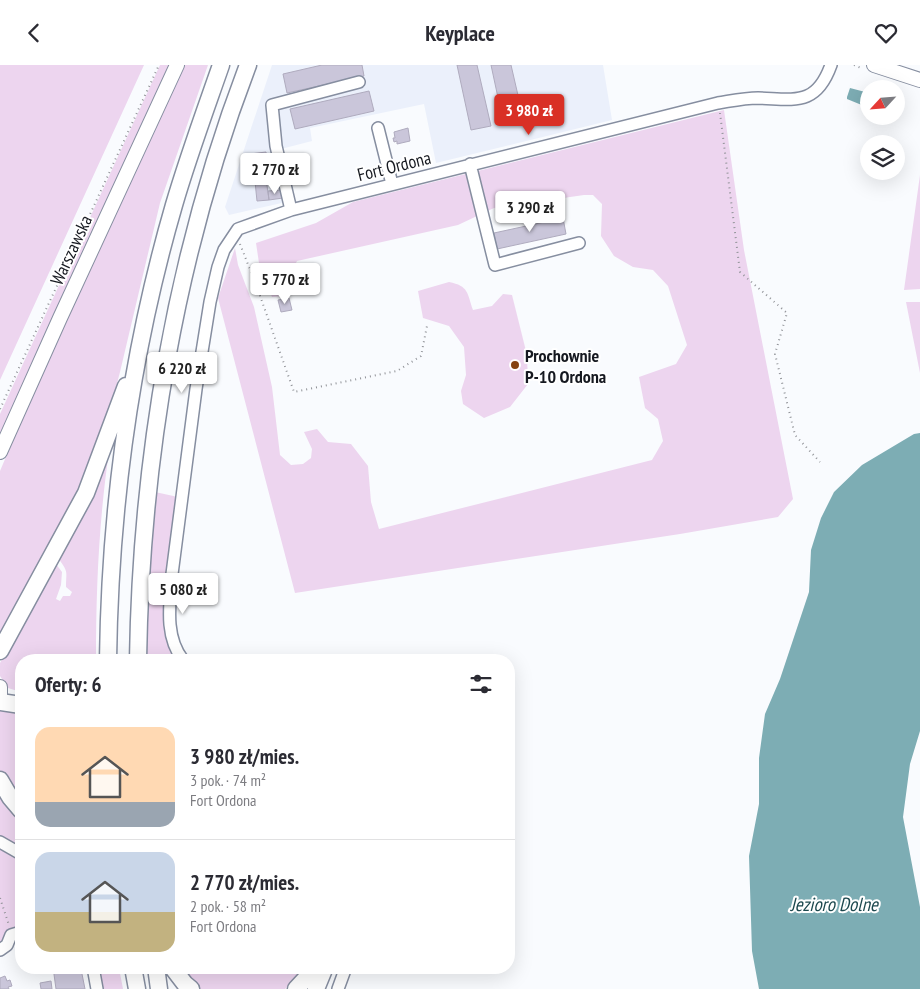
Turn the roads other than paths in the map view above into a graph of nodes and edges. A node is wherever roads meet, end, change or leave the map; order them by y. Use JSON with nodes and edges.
{"nodes":[{"id":1,"x":177,"y":65,"type":"edge"},
{"id":2,"x":221,"y":65,"type":"edge"},
{"id":3,"x":248,"y":65,"type":"edge"},
{"id":4,"x":831,"y":65,"type":"edge"},
{"id":5,"x":874,"y":65,"type":"edge"},
{"id":6,"x":920,"y":81,"type":"edge"},
{"id":7,"x":359,"y":82,"type":"dead end"},
{"id":8,"x":378,"y":128,"type":"dead end"},
{"id":9,"x":470,"y":164,"type":"junction"},
{"id":10,"x":392,"y":184,"type":"junction"},
{"id":11,"x":291,"y":210,"type":"junction"},
{"id":12,"x":579,"y":243,"type":"dead end"},
{"id":13,"x":137,"y":361,"type":"junction"},
{"id":14,"x":0,"y":452,"type":"edge"},
{"id":15,"x":0,"y":651,"type":"edge"},
{"id":16,"x":108,"y":654,"type":"edge"},
{"id":17,"x":138,"y":654,"type":"edge"},
{"id":18,"x":179,"y":654,"type":"edge"},
{"id":19,"x":0,"y":687,"type":"edge"},
{"id":20,"x":0,"y":691,"type":"edge"},
{"id":21,"x":15,"y":693,"type":"edge"},
{"id":22,"x":0,"y":697,"type":"edge"},
{"id":23,"x":0,"y":702,"type":"edge"},
{"id":24,"x":15,"y":704,"type":"edge"},
{"id":25,"x":0,"y":780,"type":"edge"},
{"id":26,"x":15,"y":803,"type":"edge"},
{"id":27,"x":0,"y":842,"type":"edge"},
{"id":28,"x":15,"y":851,"type":"edge"},
{"id":29,"x":94,"y":974,"type":"edge"},
{"id":30,"x":134,"y":974,"type":"edge"},
{"id":31,"x":157,"y":974,"type":"edge"},
{"id":32,"x":177,"y":974,"type":"edge"},
{"id":33,"x":310,"y":974,"type":"edge"},
{"id":34,"x":322,"y":974,"type":"edge"},
{"id":35,"x":343,"y":974,"type":"edge"},
{"id":36,"x":97,"y":989,"type":"edge"},
{"id":37,"x":137,"y":989,"type":"edge"},
{"id":38,"x":159,"y":989,"type":"edge"},
{"id":39,"x":191,"y":989,"type":"edge"},
{"id":40,"x":296,"y":989,"type":"edge"},
{"id":41,"x":316,"y":989,"type":"edge"},
{"id":42,"x":338,"y":989,"type":"edge"}],
"edges":[{"from":1,"to":14,"type":"main road","name":"Warszawska"},
{"from":2,"to":13,"type":"highway"},
{"from":3,"to":17,"type":"highway"},
{"from":4,"to":9,"type":"street","name":"Fort Ordona"},
{"from":5,"to":6,"type":"main road"},
{"from":7,"to":11,"type":"street"},
{"from":8,"to":10,"type":"street"},
{"from":9,"to":10,"type":"street","name":"Fort Ordona"},
{"from":9,"to":12,"type":"street"},
{"from":10,"to":11,"type":"street","name":"Fort Ordona"},
{"from":11,"to":18,"type":"street","name":"Fort Ordona"},
{"from":13,"to":15,"type":"highway"},
{"from":13,"to":16,"type":"highway"},
{"from":19,"to":20,"type":"main road"},
{"from":20,"to":21,"type":"highway"},
{"from":20,"to":22,"type":"main road"},
{"from":23,"to":24,"type":"highway"},
{"from":25,"to":26,"type":"highway"},
{"from":27,"to":28,"type":"street"},
{"from":29,"to":36,"type":"street"},
{"from":30,"to":37,"type":"highway"},
{"from":31,"to":38,"type":"highway"},
{"from":32,"to":39,"type":"highway"},
{"from":33,"to":40,"type":"highway"},
{"from":34,"to":41,"type":"highway"},
{"from":35,"to":42,"type":"street"}]}
